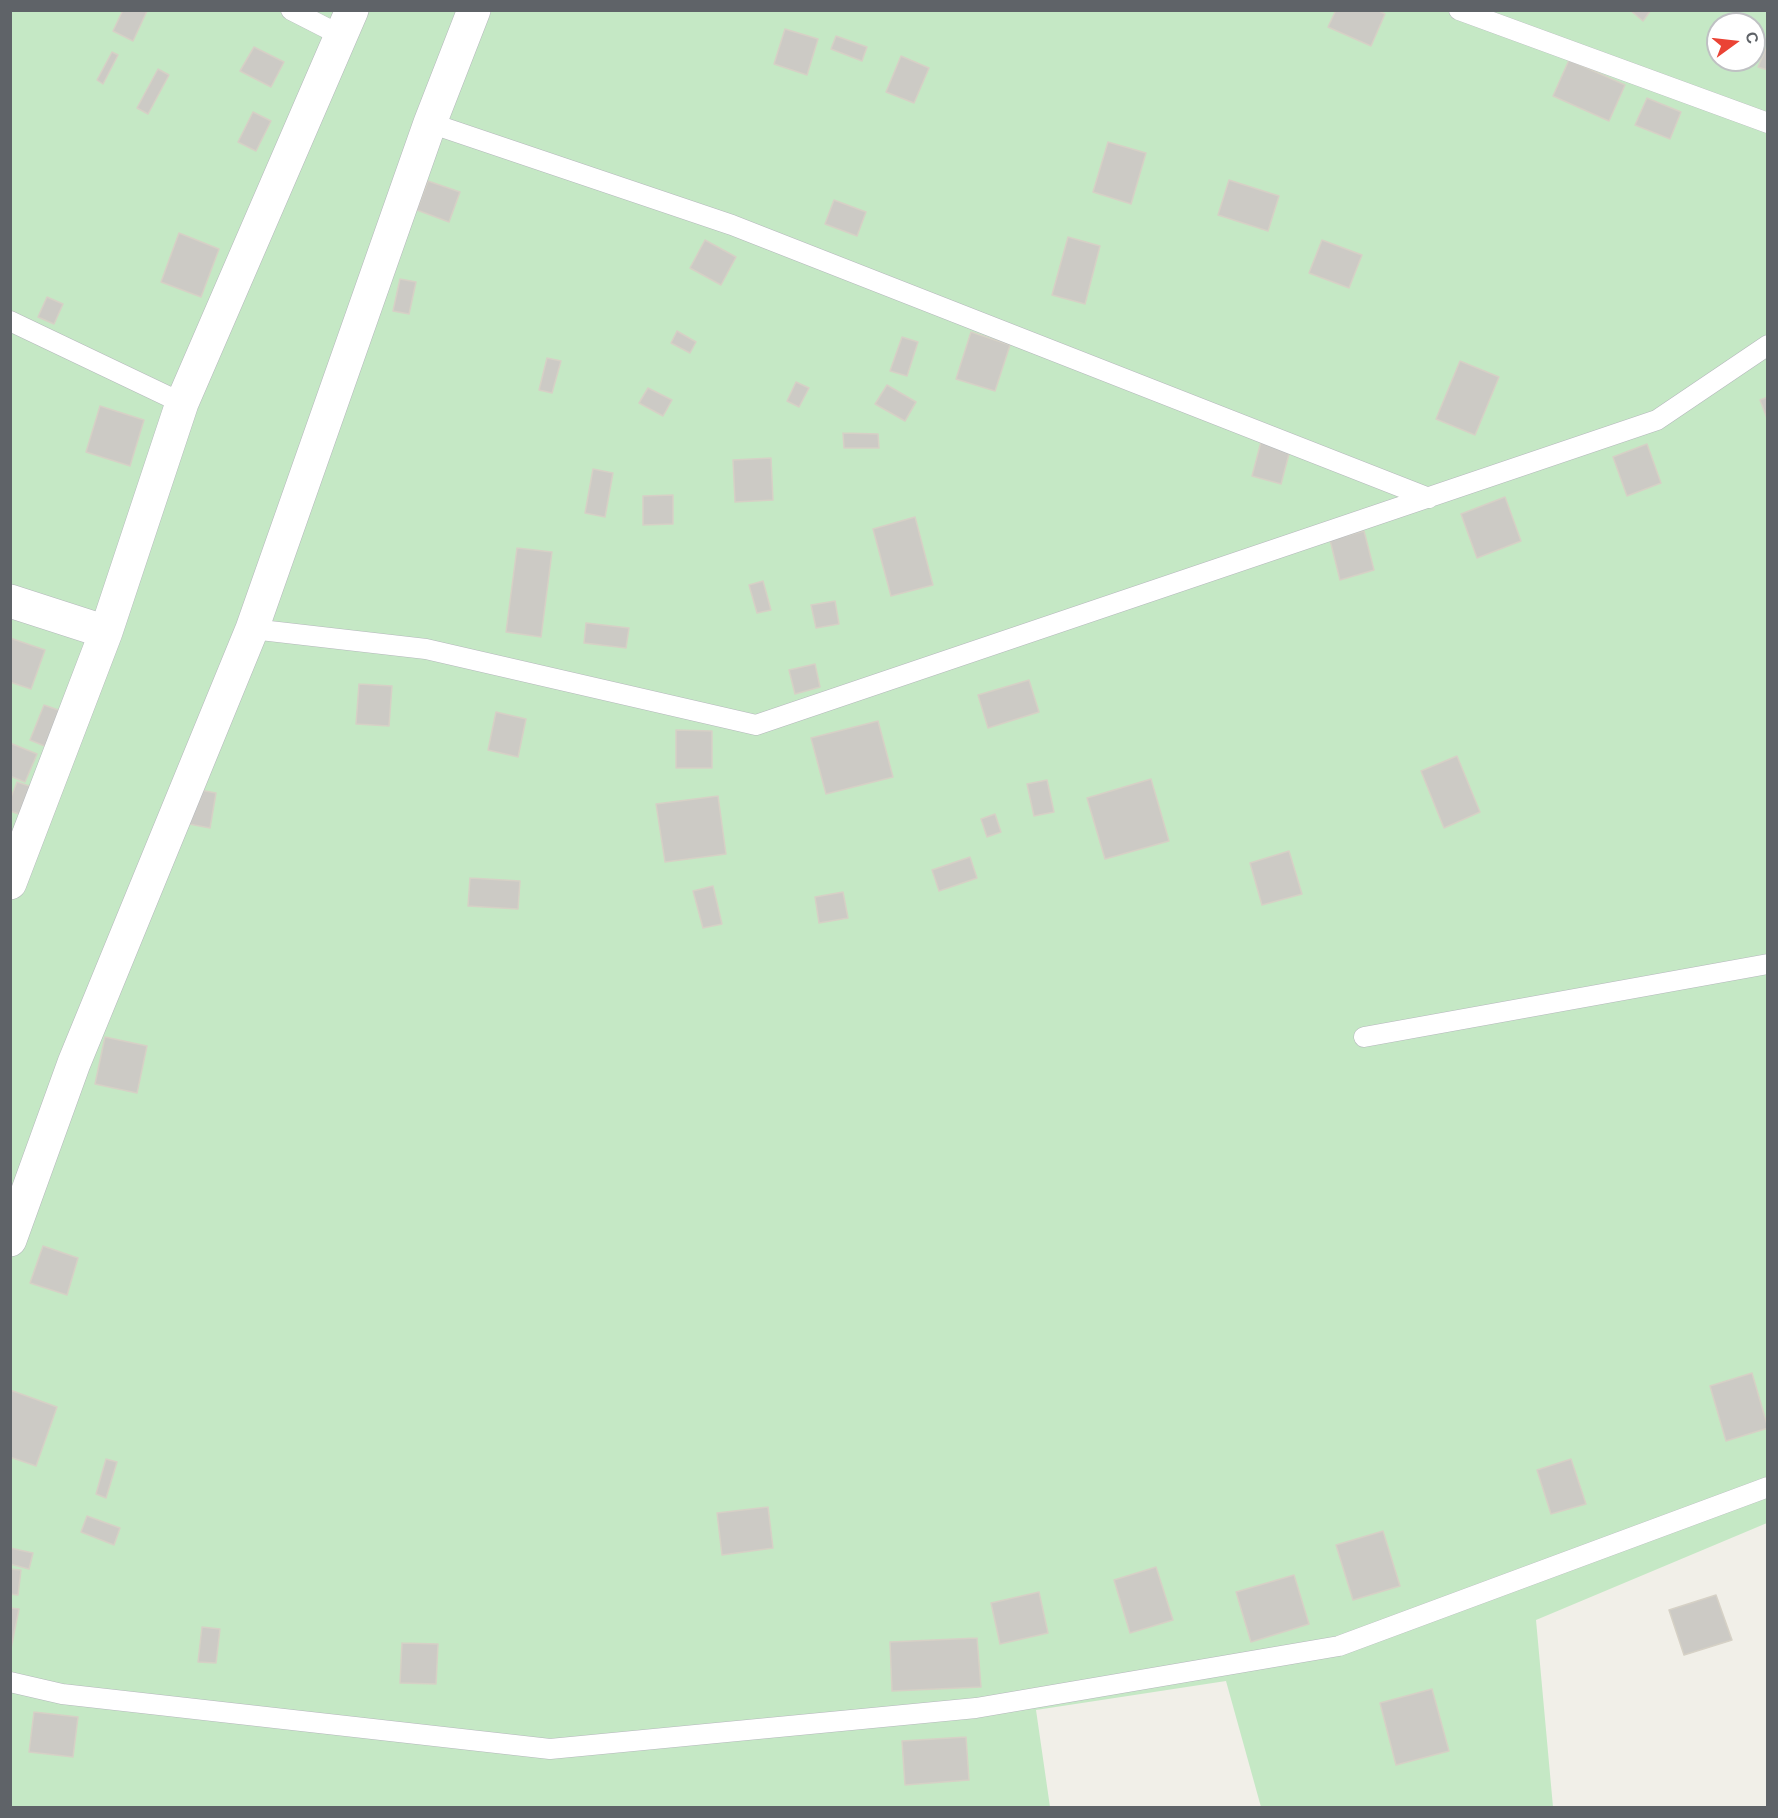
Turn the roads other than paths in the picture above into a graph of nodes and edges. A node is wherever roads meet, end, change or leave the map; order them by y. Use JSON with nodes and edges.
{"nodes":[{"id":1,"x":291,"y":10,"type":"edge"},
{"id":2,"x":474,"y":10,"type":"edge"},
{"id":3,"x":1459,"y":10,"type":"edge"},
{"id":4,"x":347,"y":23,"type":"edge"},
{"id":5,"x":430,"y":123,"type":"junction"},
{"id":6,"x":1767,"y":123,"type":"edge"},
{"id":7,"x":10,"y":321,"type":"edge"},
{"id":8,"x":1767,"y":345,"type":"edge"},
{"id":9,"x":182,"y":403,"type":"junction"},
{"id":10,"x":1429,"y":498,"type":"junction"},
{"id":11,"x":10,"y":601,"type":"edge"},
{"id":12,"x":252,"y":629,"type":"junction"},
{"id":13,"x":106,"y":632,"type":"junction"},
{"id":14,"x":10,"y":884,"type":"edge"},
{"id":15,"x":1767,"y":964,"type":"edge"},
{"id":16,"x":1364,"y":1037,"type":"dead end"},
{"id":17,"x":10,"y":1240,"type":"edge"},
{"id":18,"x":1767,"y":1487,"type":"edge"},
{"id":19,"x":10,"y":1682,"type":"edge"}],
"edges":[{"from":1,"to":4,"type":"lane"},
{"from":2,"to":5,"type":"street"},
{"from":3,"to":6,"type":"lane"},
{"from":4,"to":9,"type":"street"},
{"from":5,"to":10,"type":"lane"},
{"from":5,"to":12,"type":"street"},
{"from":7,"to":9,"type":"lane"},
{"from":8,"to":10,"type":"lane"},
{"from":9,"to":13,"type":"street"},
{"from":10,"to":12,"type":"lane"},
{"from":11,"to":13,"type":"street"},
{"from":12,"to":17,"type":"street"},
{"from":13,"to":14,"type":"street"},
{"from":15,"to":16,"type":"lane"},
{"from":18,"to":19,"type":"lane"}]}
